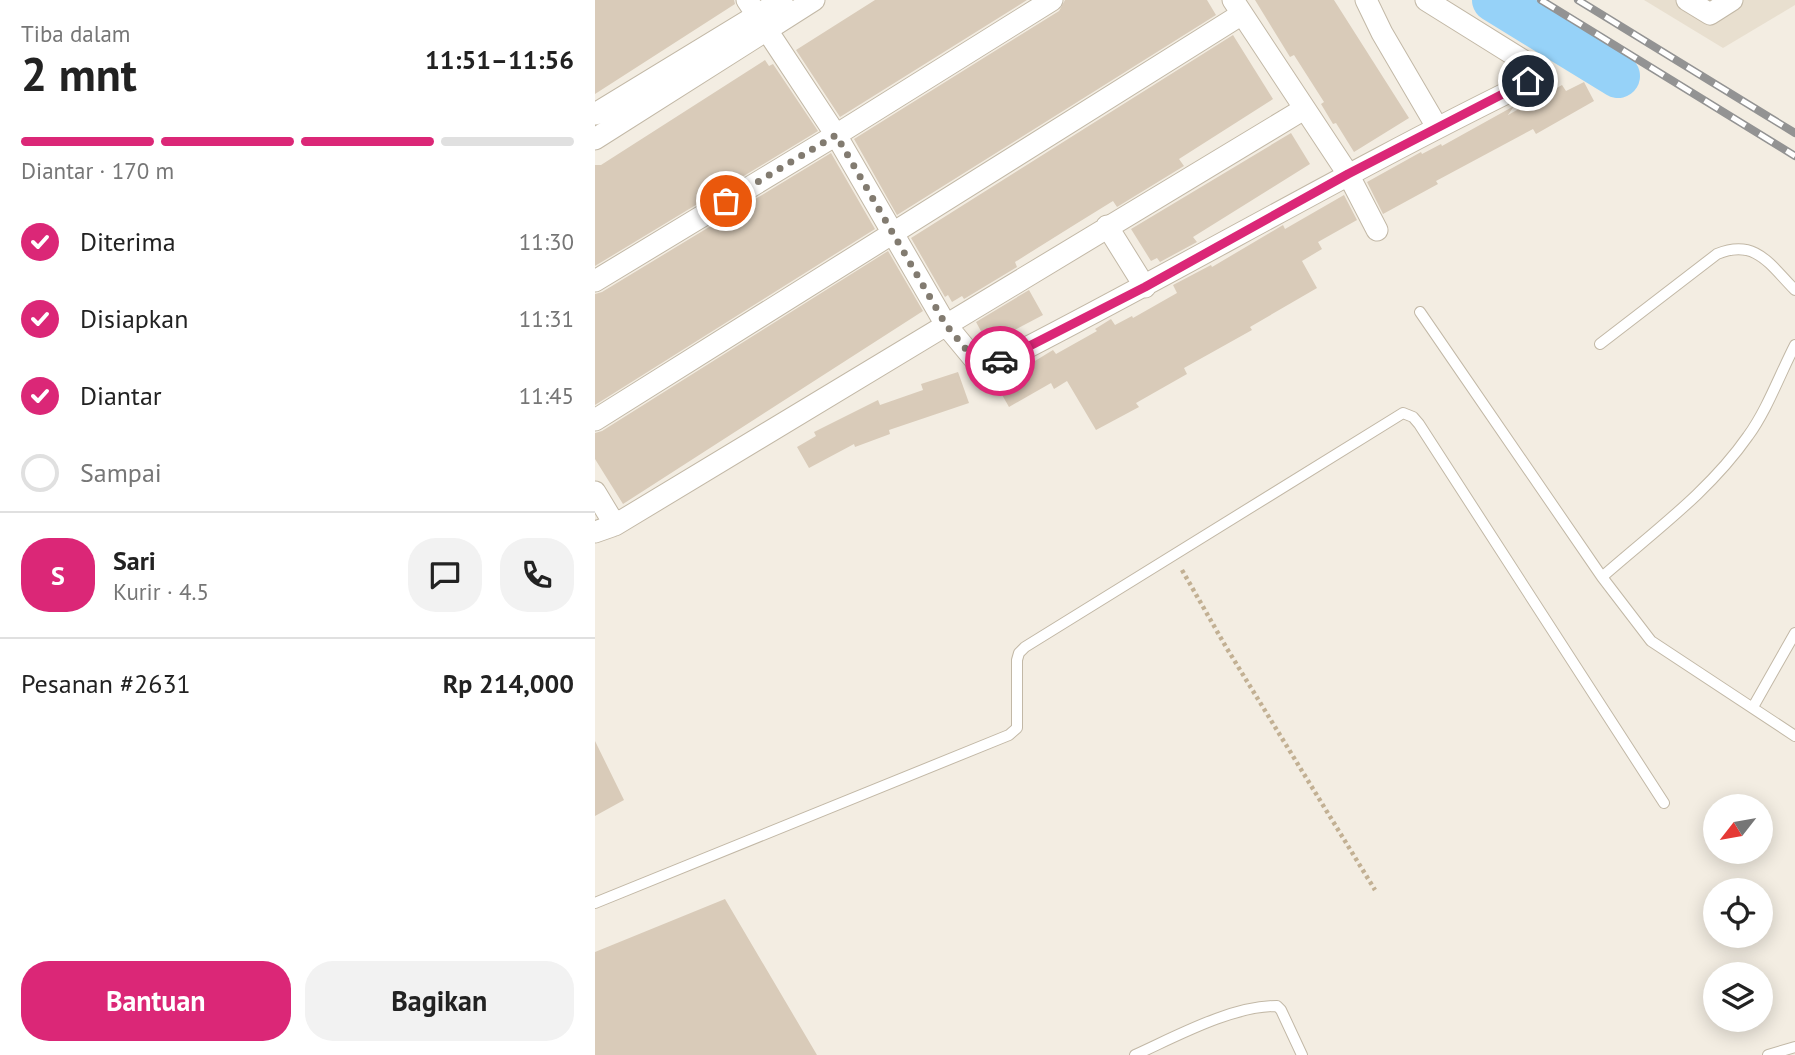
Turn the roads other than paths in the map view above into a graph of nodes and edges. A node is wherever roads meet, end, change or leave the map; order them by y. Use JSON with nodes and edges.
{"nodes":[{"id":1,"x":782,"y":0,"type":"edge"},
{"id":2,"x":814,"y":0,"type":"edge"},
{"id":3,"x":1052,"y":0,"type":"edge"},
{"id":4,"x":1366,"y":0,"type":"edge"},
{"id":5,"x":1426,"y":0,"type":"edge"},
{"id":6,"x":1687,"y":0,"type":"edge"},
{"id":7,"x":1732,"y":0,"type":"edge"},
{"id":8,"x":1238,"y":7,"type":"edge"},
{"id":9,"x":757,"y":15,"type":"edge"},
{"id":10,"x":1304,"y":108,"type":"junction"},
{"id":11,"x":595,"y":114,"type":"edge"},
{"id":12,"x":1437,"y":127,"type":"junction"},
{"id":13,"x":836,"y":135,"type":"junction"},
{"id":14,"x":595,"y":139,"type":"edge"},
{"id":15,"x":1348,"y":174,"type":"junction"},
{"id":16,"x":1107,"y":226,"type":"junction"},
{"id":17,"x":1377,"y":230,"type":"dead end"},
{"id":18,"x":893,"y":235,"type":"junction"},
{"id":19,"x":595,"y":281,"type":"edge"},
{"id":20,"x":1145,"y":287,"type":"junction"},
{"id":21,"x":1795,"y":290,"type":"edge"},
{"id":22,"x":1420,"y":312,"type":"dead end"},
{"id":23,"x":946,"y":325,"type":"junction"},
{"id":24,"x":1600,"y":344,"type":"dead end"},
{"id":25,"x":1795,"y":345,"type":"edge"},
{"id":26,"x":595,"y":420,"type":"edge"},
{"id":27,"x":595,"y":492,"type":"edge"},
{"id":28,"x":605,"y":528,"type":"edge"},
{"id":29,"x":1602,"y":577,"type":"junction"},
{"id":30,"x":1795,"y":633,"type":"edge"},
{"id":31,"x":1753,"y":707,"type":"junction"},
{"id":32,"x":1795,"y":736,"type":"edge"},
{"id":33,"x":1664,"y":803,"type":"dead end"},
{"id":34,"x":595,"y":903,"type":"edge"},
{"id":35,"x":1795,"y":1046,"type":"edge"},
{"id":36,"x":1135,"y":1055,"type":"edge"},
{"id":37,"x":1302,"y":1055,"type":"edge"},
{"id":38,"x":1768,"y":1055,"type":"edge"}],
"edges":[{"from":1,"to":9,"type":"street"},
{"from":2,"to":9,"type":"street"},
{"from":3,"to":13,"type":"street"},
{"from":4,"to":12,"type":"street"},
{"from":5,"to":12,"type":"street"},
{"from":6,"to":7,"type":"street"},
{"from":8,"to":10,"type":"street"},
{"from":8,"to":18,"type":"street"},
{"from":9,"to":11,"type":"street"},
{"from":9,"to":13,"type":"street"},
{"from":9,"to":14,"type":"street"},
{"from":10,"to":15,"type":"street"},
{"from":10,"to":16,"type":"street"},
{"from":12,"to":15,"type":"street"},
{"from":13,"to":18,"type":"street"},
{"from":13,"to":19,"type":"street"},
{"from":15,"to":17,"type":"street"},
{"from":15,"to":20,"type":"street"},
{"from":16,"to":20,"type":"street"},
{"from":16,"to":23,"type":"street"},
{"from":18,"to":23,"type":"street"},
{"from":18,"to":26,"type":"street"},
{"from":20,"to":23,"type":"street"},
{"from":21,"to":24,"type":"lane"},
{"from":22,"to":29,"type":"lane"},
{"from":23,"to":28,"type":"street"},
{"from":25,"to":29,"type":"lane"},
{"from":27,"to":28,"type":"street"},
{"from":29,"to":31,"type":"lane"},
{"from":30,"to":31,"type":"lane"},
{"from":31,"to":32,"type":"lane"},
{"from":33,"to":34,"type":"lane"},
{"from":35,"to":38,"type":"lane"},
{"from":36,"to":37,"type":"lane"}]}
